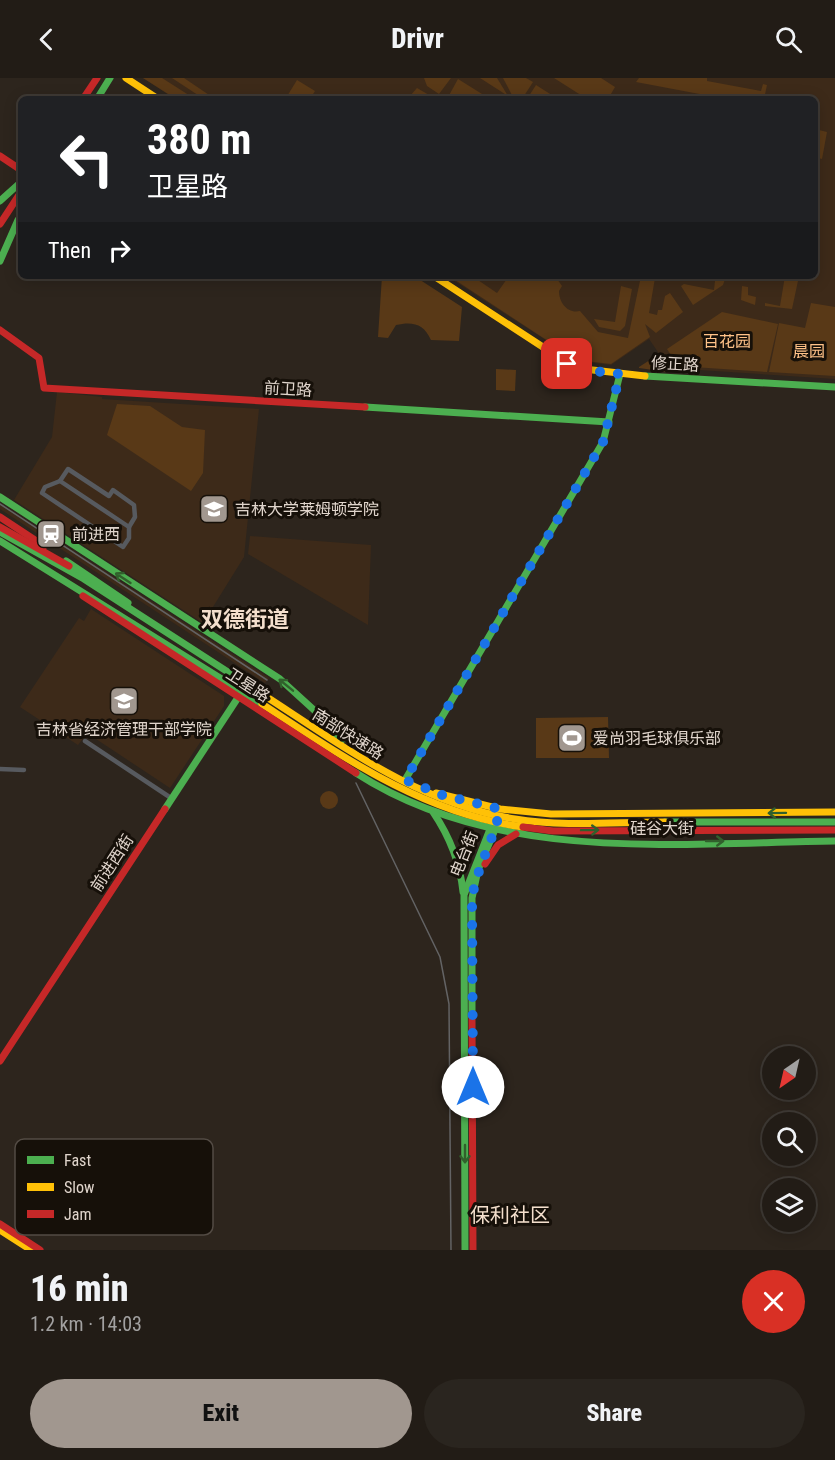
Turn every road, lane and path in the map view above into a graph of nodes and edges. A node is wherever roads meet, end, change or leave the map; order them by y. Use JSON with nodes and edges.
{"nodes":[{"id":1,"x":97,"y":78,"type":"edge"},
{"id":2,"x":110,"y":78,"type":"edge"},
{"id":3,"x":126,"y":78,"type":"edge"},
{"id":4,"x":85,"y":96,"type":"edge"},
{"id":5,"x":99,"y":96,"type":"edge"},
{"id":6,"x":153,"y":96,"type":"edge"},
{"id":7,"x":0,"y":156,"type":"edge"},
{"id":8,"x":18,"y":168,"type":"edge"},
{"id":9,"x":18,"y":184,"type":"edge"},
{"id":10,"x":18,"y":197,"type":"edge"},
{"id":11,"x":0,"y":201,"type":"edge"},
{"id":12,"x":18,"y":220,"type":"edge"},
{"id":13,"x":18,"y":220,"type":"edge"},
{"id":14,"x":0,"y":224,"type":"edge"},
{"id":15,"x":0,"y":248,"type":"edge"},
{"id":16,"x":0,"y":261,"type":"edge"},
{"id":17,"x":439,"y":279,"type":"edge"},
{"id":18,"x":0,"y":330,"type":"edge"},
{"id":19,"x":620,"y":374,"type":"junction"},
{"id":20,"x":835,"y":387,"type":"edge"},
{"id":21,"x":609,"y":422,"type":"junction"},
{"id":22,"x":60,"y":481,"type":"junction"},
{"id":23,"x":0,"y":497,"type":"edge"},
{"id":24,"x":0,"y":517,"type":"edge"},
{"id":25,"x":0,"y":526,"type":"edge"},
{"id":26,"x":129,"y":526,"type":"junction"},
{"id":27,"x":0,"y":532,"type":"edge"},
{"id":28,"x":0,"y":543,"type":"edge"},
{"id":29,"x":84,"y":579,"type":"junction"},
{"id":30,"x":140,"y":610,"type":"junction"},
{"id":31,"x":249,"y":681,"type":"junction"},
{"id":32,"x":239,"y":696,"type":"junction"},
{"id":33,"x":85,"y":741,"type":"dead end"},
{"id":34,"x":341,"y":741,"type":"junction"},
{"id":35,"x":0,"y":769,"type":"edge"},
{"id":36,"x":24,"y":770,"type":"dead end"},
{"id":37,"x":405,"y":780,"type":"junction"},
{"id":38,"x":171,"y":798,"type":"junction"},
{"id":39,"x":500,"y":809,"type":"junction"},
{"id":40,"x":433,"y":812,"type":"junction"},
{"id":41,"x":835,"y":812,"type":"edge"},
{"id":42,"x":835,"y":822,"type":"edge"},
{"id":43,"x":708,"y":825,"type":"junction"},
{"id":44,"x":493,"y":829,"type":"junction"},
{"id":45,"x":835,"y":830,"type":"edge"},
{"id":46,"x":516,"y":834,"type":"junction"},
{"id":47,"x":835,"y":841,"type":"edge"},
{"id":48,"x":474,"y":885,"type":"junction"},
{"id":49,"x":464,"y":896,"type":"junction"},
{"id":50,"x":0,"y":1061,"type":"edge"},
{"id":51,"x":0,"y":1224,"type":"edge"},
{"id":52,"x":0,"y":1230,"type":"edge"},
{"id":53,"x":15,"y":1234,"type":"edge"},
{"id":54,"x":17,"y":1235,"type":"edge"},
{"id":55,"x":31,"y":1250,"type":"edge"},
{"id":56,"x":40,"y":1250,"type":"edge"},
{"id":57,"x":465,"y":1250,"type":"edge"},
{"id":58,"x":473,"y":1250,"type":"edge"}],
"edges":[{"from":1,"to":4,"type":"main road"},
{"from":2,"to":5,"type":"main road"},
{"from":3,"to":6,"type":"main road"},
{"from":7,"to":8,"type":"main road"},
{"from":9,"to":11,"type":"main road"},
{"from":10,"to":14,"type":"main road"},
{"from":12,"to":15,"type":"main road"},
{"from":13,"to":16,"type":"main road"},
{"from":17,"to":19,"type":"main road","name":"修正路"},
{"from":18,"to":21,"type":"main road","name":"前卫路"},
{"from":19,"to":20,"type":"main road","name":"修正路"},
{"from":19,"to":21,"type":"main road"},
{"from":21,"to":37,"type":"main road"},
{"from":22,"to":26,"type":"street"},
{"from":22,"to":26,"type":"street"},
{"from":22,"to":26,"type":"street"},
{"from":34,"to":23,"type":"main road","name":"卫星路","one_way":true},
{"from":24,"to":30,"type":"main road"},
{"from":25,"to":29,"type":"main road"},
{"from":25,"to":30,"type":"main road","name":"卫星路"},
{"from":27,"to":29,"type":"main road","name":"南部快速路"},
{"from":28,"to":32,"type":"main road","name":"卫星路"},
{"from":28,"to":43,"type":"main road","name":"南部快速路","one_way":true},
{"from":29,"to":43,"type":"main road","name":"南部快速路"},
{"from":30,"to":31,"type":"main road","name":"卫星路"},
{"from":31,"to":32,"type":"main road","name":"前进西街"},
{"from":31,"to":34,"type":"main road","name":"卫星路"},
{"from":32,"to":38,"type":"main road","name":"前进西街"},
{"from":32,"to":40,"type":"main road","name":"卫星路"},
{"from":33,"to":38,"type":"street"},
{"from":34,"to":37,"type":"main road","name":"卫星路"},
{"from":35,"to":36,"type":"street"},
{"from":37,"to":39,"type":"main road","name":"卫星路"},
{"from":38,"to":50,"type":"main road","name":"前进西街"},
{"from":41,"to":39,"type":"main road","name":"硅谷大街","one_way":true},
{"from":39,"to":44,"type":"main road","name":"电台街"},
{"from":40,"to":44,"type":"main road","name":"卫星路"},
{"from":40,"to":49,"type":"main road"},
{"from":42,"to":43,"type":"main road","name":"南部快速路"},
{"from":43,"to":45,"type":"main road","name":"南部快速路"},
{"from":44,"to":46,"type":"main road","name":"硅谷大街"},
{"from":44,"to":48,"type":"main road","name":"电台街"},
{"from":44,"to":49,"type":"main road","name":"电台街"},
{"from":46,"to":47,"type":"main road","name":"硅谷大街","one_way":true},
{"from":46,"to":48,"type":"main road"},
{"from":48,"to":58,"type":"main road","name":"电台街"},
{"from":49,"to":57,"type":"main road","name":"电台街","one_way":true},
{"from":51,"to":53,"type":"main road"},
{"from":52,"to":55,"type":"main road"},
{"from":54,"to":56,"type":"main road"}]}
